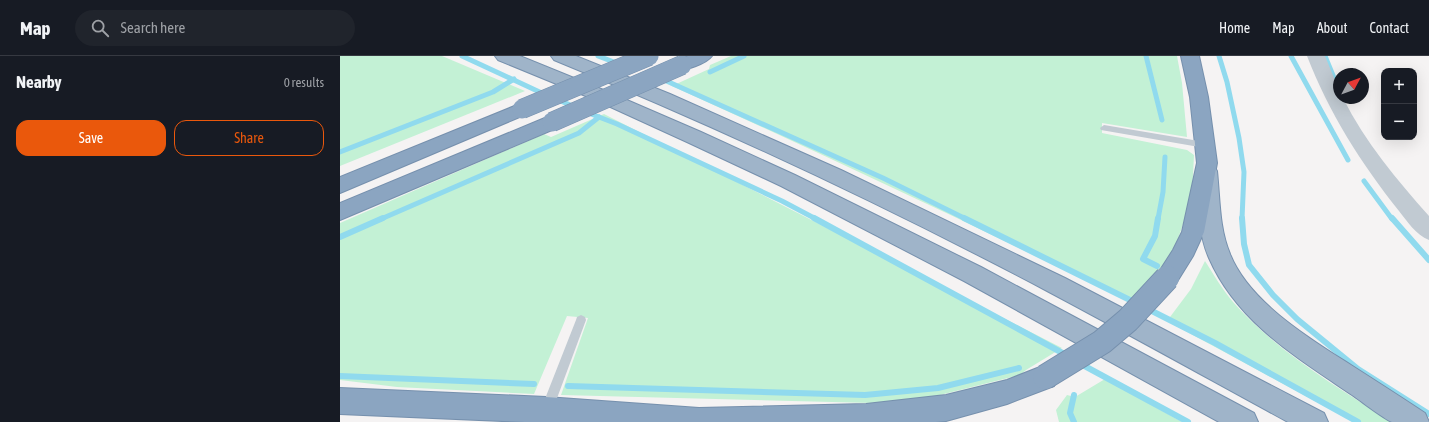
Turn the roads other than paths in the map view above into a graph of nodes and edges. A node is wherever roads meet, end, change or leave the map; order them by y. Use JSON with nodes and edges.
{"nodes":[{"id":1,"x":504,"y":56,"type":"edge"},
{"id":2,"x":560,"y":56,"type":"edge"},
{"id":3,"x":649,"y":56,"type":"edge"},
{"id":4,"x":703,"y":56,"type":"edge"},
{"id":5,"x":1190,"y":56,"type":"edge"},
{"id":6,"x":1316,"y":56,"type":"edge"},
{"id":7,"x":1104,"y":128,"type":"dead end"},
{"id":8,"x":1206,"y":154,"type":"junction"},
{"id":9,"x":340,"y":185,"type":"edge"},
{"id":10,"x":340,"y":212,"type":"edge"},
{"id":11,"x":1429,"y":231,"type":"edge"},
{"id":12,"x":581,"y":320,"type":"dead end"},
{"id":13,"x":340,"y":401,"type":"edge"},
{"id":14,"x":546,"y":410,"type":"junction"},
{"id":15,"x":708,"y":421,"type":"edge"},
{"id":16,"x":1245,"y":422,"type":"edge"},
{"id":17,"x":1315,"y":422,"type":"edge"},
{"id":18,"x":1416,"y":422,"type":"edge"}],
"edges":[{"from":1,"to":16,"type":"highway"},
{"from":2,"to":17,"type":"highway"},
{"from":3,"to":9,"type":"highway","bridge":true},
{"from":4,"to":10,"type":"highway","bridge":true},
{"from":5,"to":8,"type":"highway"},
{"from":6,"to":11,"type":"street"},
{"from":7,"to":8,"type":"lane"},
{"from":8,"to":15,"type":"highway","bridge":true},
{"from":8,"to":18,"type":"highway"},
{"from":12,"to":14,"type":"lane"},
{"from":13,"to":14,"type":"highway"},
{"from":14,"to":15,"type":"highway"}]}
